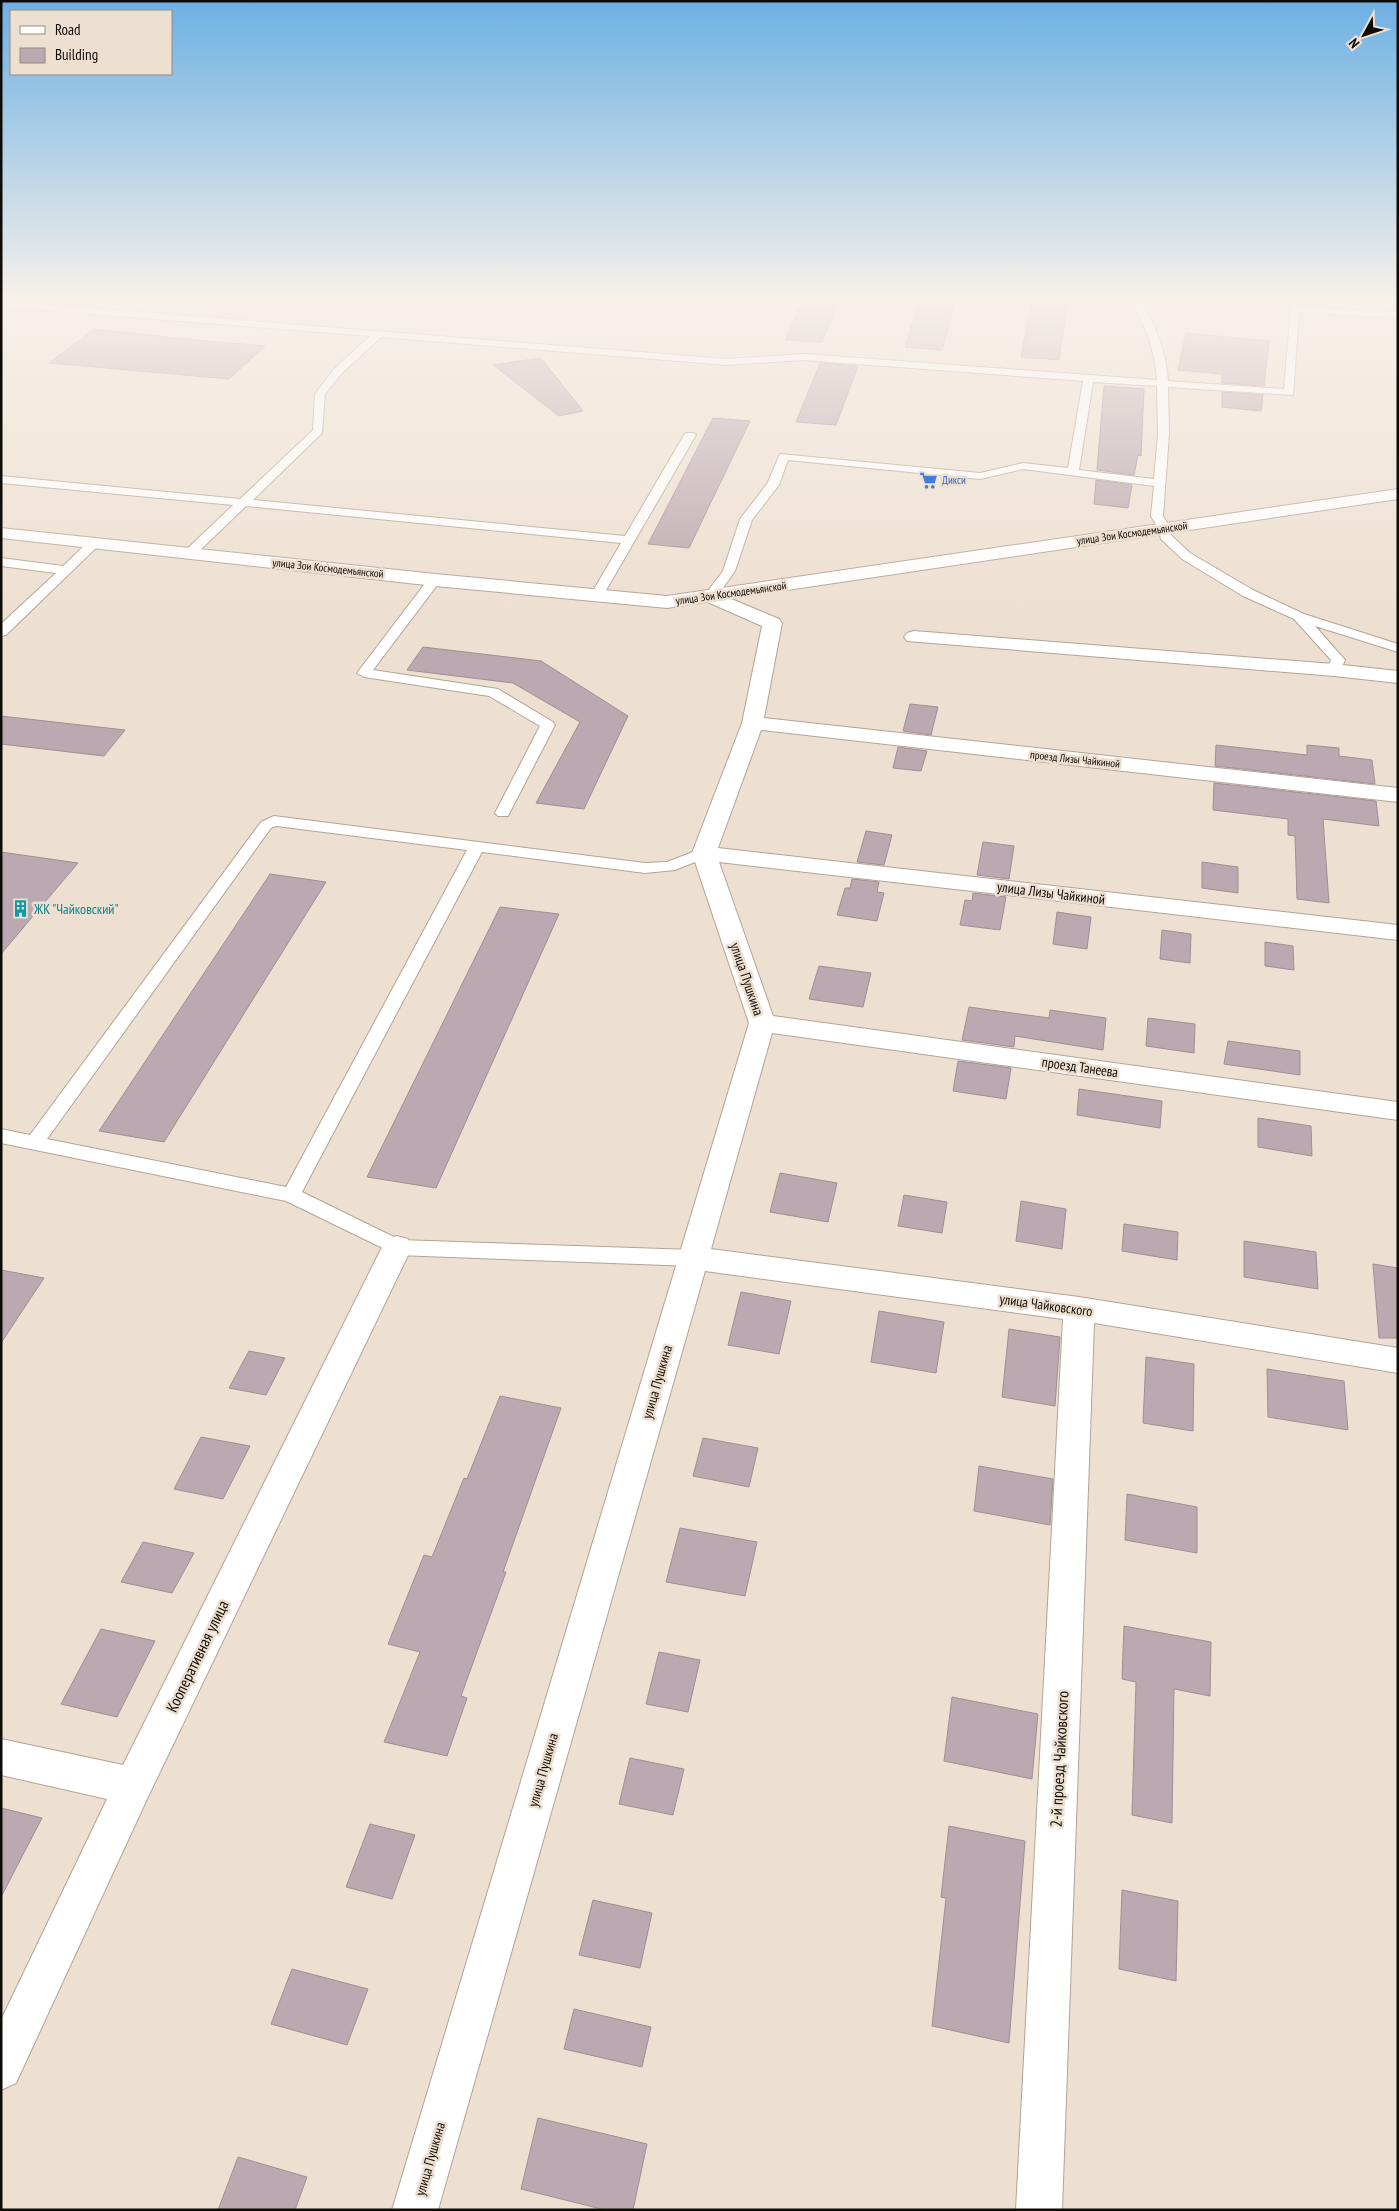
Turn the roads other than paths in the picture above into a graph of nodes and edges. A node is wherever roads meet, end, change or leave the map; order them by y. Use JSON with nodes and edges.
{"nodes":[{"id":1,"x":319,"y":404,"type":"edge"},
{"id":2,"x":1084,"y":404,"type":"edge"},
{"id":3,"x":1164,"y":404,"type":"edge"},
{"id":4,"x":690,"y":434,"type":"dead end"},
{"id":5,"x":1073,"y":473,"type":"junction"},
{"id":6,"x":1,"y":479,"type":"edge"},
{"id":7,"x":1160,"y":483,"type":"junction"},
{"id":8,"x":1398,"y":494,"type":"edge"},
{"id":9,"x":242,"y":504,"type":"junction"},
{"id":10,"x":1164,"y":528,"type":"junction"},
{"id":11,"x":1,"y":532,"type":"edge"},
{"id":12,"x":628,"y":540,"type":"junction"},
{"id":13,"x":94,"y":543,"type":"junction"},
{"id":14,"x":190,"y":553,"type":"junction"},
{"id":15,"x":1,"y":562,"type":"edge"},
{"id":16,"x":66,"y":570,"type":"junction"},
{"id":17,"x":435,"y":580,"type":"junction"},
{"id":18,"x":596,"y":596,"type":"junction"},
{"id":19,"x":710,"y":596,"type":"junction"},
{"id":20,"x":1299,"y":616,"type":"junction"},
{"id":21,"x":1,"y":632,"type":"edge"},
{"id":22,"x":914,"y":636,"type":"dead end"},
{"id":23,"x":1398,"y":648,"type":"edge"},
{"id":24,"x":1334,"y":670,"type":"junction"},
{"id":25,"x":1398,"y":677,"type":"edge"},
{"id":26,"x":753,"y":722,"type":"junction"},
{"id":27,"x":1398,"y":795,"type":"edge"},
{"id":28,"x":503,"y":814,"type":"dead end"},
{"id":29,"x":476,"y":848,"type":"junction"},
{"id":30,"x":704,"y":853,"type":"junction"},
{"id":31,"x":1398,"y":933,"type":"edge"},
{"id":32,"x":762,"y":1023,"type":"junction"},
{"id":33,"x":1398,"y":1111,"type":"edge"},
{"id":34,"x":1,"y":1136,"type":"edge"},
{"id":35,"x":34,"y":1143,"type":"junction"},
{"id":36,"x":291,"y":1195,"type":"junction"},
{"id":37,"x":397,"y":1247,"type":"junction"},
{"id":38,"x":693,"y":1258,"type":"junction"},
{"id":39,"x":1079,"y":1309,"type":"junction"},
{"id":40,"x":1398,"y":1362,"type":"edge"},
{"id":41,"x":1,"y":1757,"type":"edge"},
{"id":42,"x":133,"y":1786,"type":"junction"},
{"id":43,"x":1,"y":2068,"type":"edge"},
{"id":44,"x":415,"y":2210,"type":"edge"},
{"id":45,"x":1038,"y":2210,"type":"edge"}],
"edges":[{"from":1,"to":9,"type":"lane"},
{"from":2,"to":5,"type":"lane"},
{"from":3,"to":7,"type":"lane"},
{"from":4,"to":12,"type":"lane"},
{"from":5,"to":7,"type":"lane"},
{"from":5,"to":19,"type":"lane"},
{"from":6,"to":9,"type":"lane"},
{"from":7,"to":10,"type":"lane"},
{"from":8,"to":10,"type":"street","name":"улица Зои Космодемьянской"},
{"from":9,"to":12,"type":"lane"},
{"from":9,"to":14,"type":"lane"},
{"from":10,"to":19,"type":"street","name":"улица Зои Космодемьянской"},
{"from":10,"to":20,"type":"lane"},
{"from":11,"to":13,"type":"street","name":"улица Зои Космодемьянской"},
{"from":12,"to":18,"type":"lane"},
{"from":13,"to":14,"type":"street","name":"улица Зои Космодемьянской"},
{"from":13,"to":16,"type":"lane"},
{"from":14,"to":17,"type":"street","name":"улица Зои Космодемьянской"},
{"from":15,"to":16,"type":"lane"},
{"from":16,"to":21,"type":"lane"},
{"from":17,"to":18,"type":"street","name":"улица Зои Космодемьянской"},
{"from":17,"to":28,"type":"lane"},
{"from":18,"to":19,"type":"street","name":"улица Зои Космодемьянской"},
{"from":19,"to":26,"type":"street"},
{"from":20,"to":23,"type":"lane"},
{"from":20,"to":24,"type":"lane"},
{"from":22,"to":24,"type":"street"},
{"from":24,"to":25,"type":"street"},
{"from":26,"to":27,"type":"street","name":"проезд Лизы Чайкиной"},
{"from":26,"to":30,"type":"street"},
{"from":29,"to":30,"type":"lane"},
{"from":29,"to":35,"type":"lane"},
{"from":29,"to":36,"type":"lane"},
{"from":30,"to":31,"type":"street","name":"улица Лизы Чайкиной"},
{"from":30,"to":32,"type":"street","name":"улица Пушкина"},
{"from":32,"to":33,"type":"street","name":"проезд Танеева"},
{"from":32,"to":38,"type":"street","name":"улица Пушкина"},
{"from":34,"to":35,"type":"lane"},
{"from":35,"to":36,"type":"lane"},
{"from":36,"to":37,"type":"lane"},
{"from":37,"to":38,"type":"lane"},
{"from":37,"to":42,"type":"street","name":"Кооперативная улица"},
{"from":38,"to":39,"type":"street","name":"улица Чайковского"},
{"from":38,"to":44,"type":"street","name":"улица Пушкина"},
{"from":39,"to":40,"type":"street","name":"улица Чайковского"},
{"from":39,"to":45,"type":"street","name":"2-й проезд Чайковского"},
{"from":41,"to":42,"type":"street"},
{"from":42,"to":43,"type":"street","name":"Кооперативная улица"}]}
